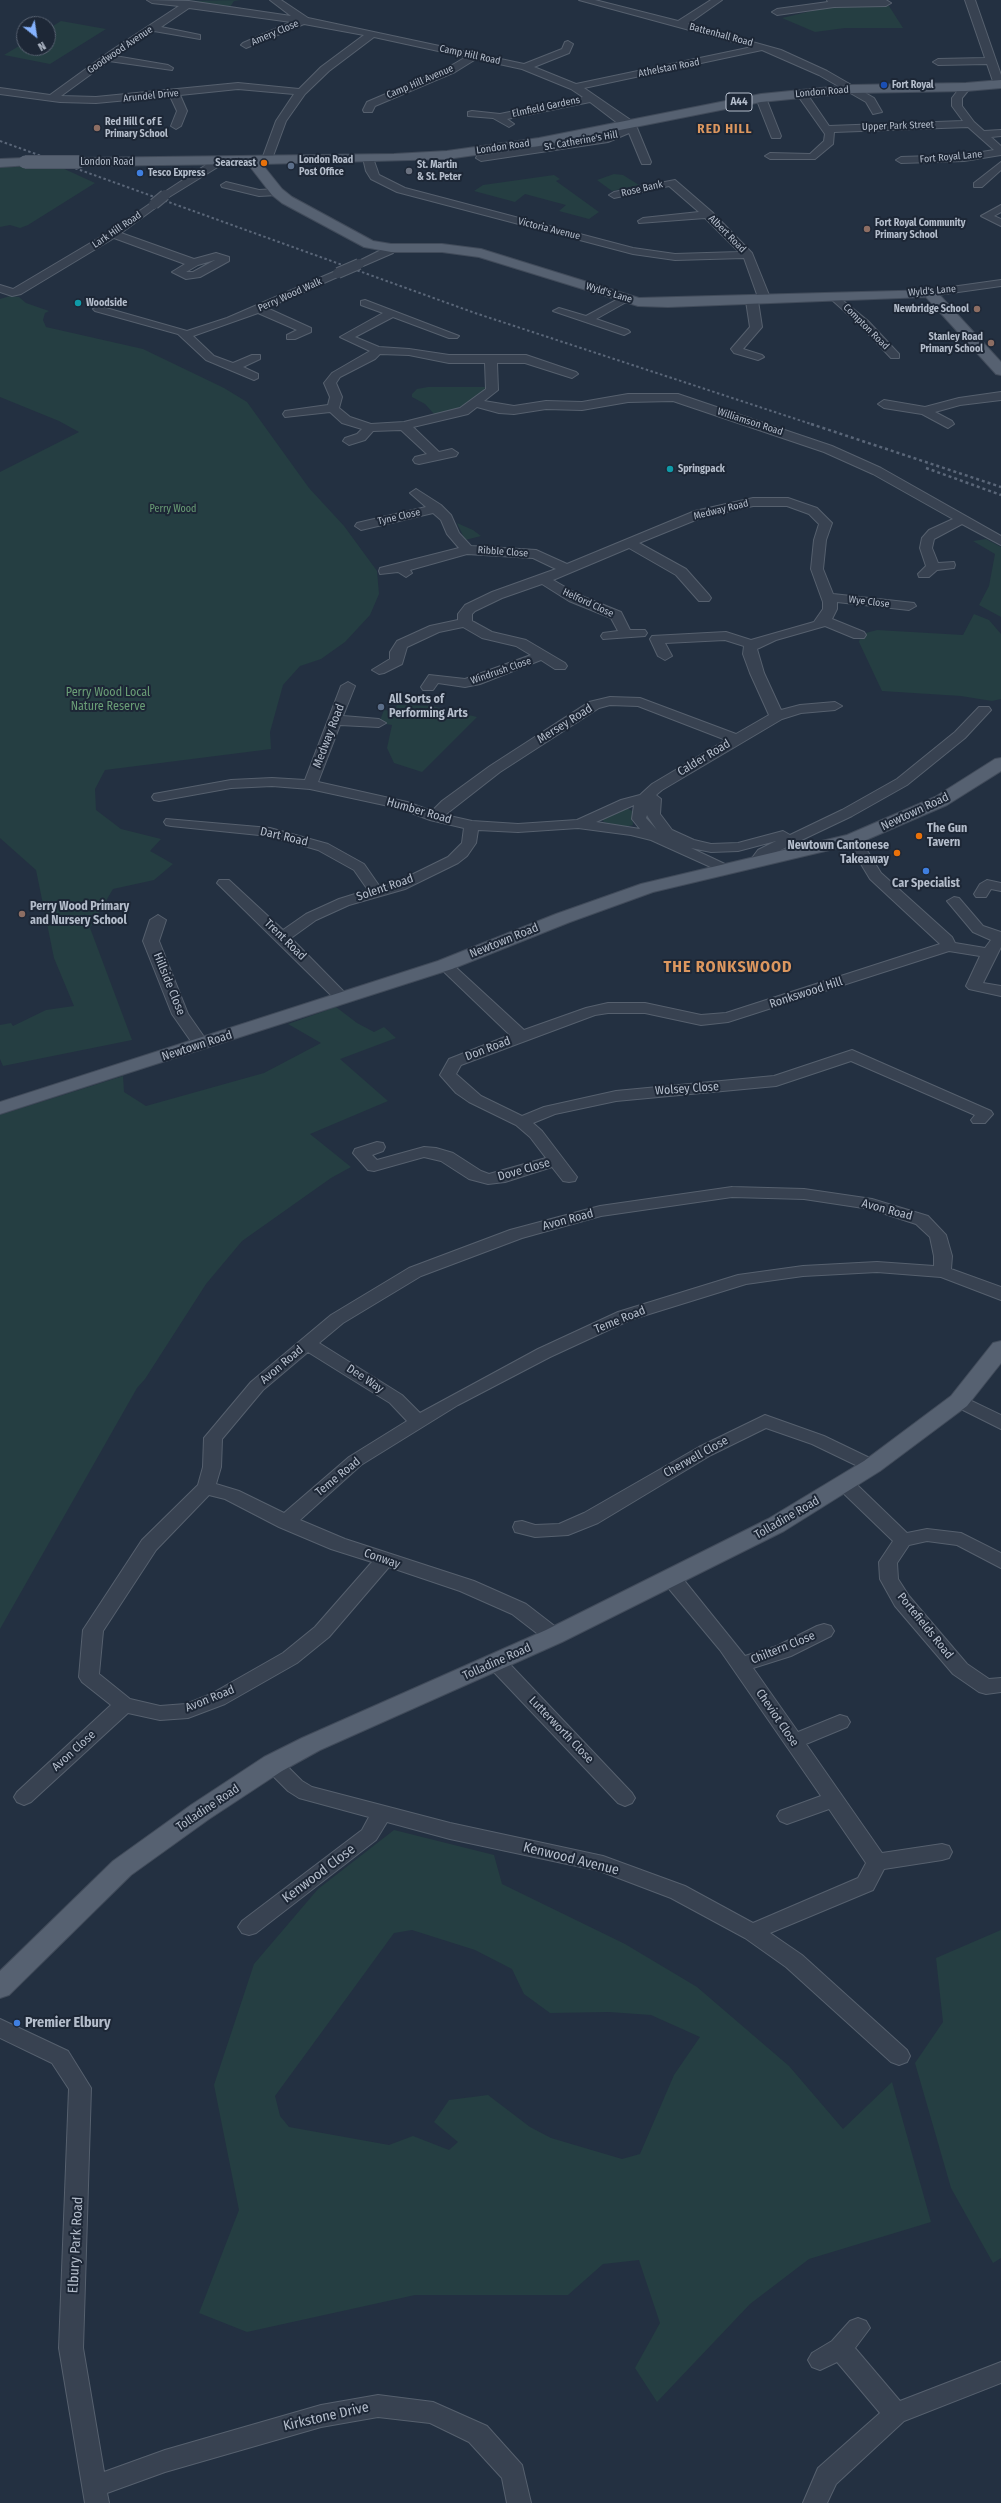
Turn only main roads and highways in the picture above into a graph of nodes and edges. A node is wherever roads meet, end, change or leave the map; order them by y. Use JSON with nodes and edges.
{"nodes":[{"id":1,"x":1000,"y":84,"type":"edge"},
{"id":2,"x":252,"y":160,"type":"junction"},
{"id":3,"x":0,"y":163,"type":"edge"},
{"id":4,"x":1001,"y":371,"type":"edge"},
{"id":5,"x":1001,"y":763,"type":"edge"},
{"id":6,"x":0,"y":1108,"type":"edge"},
{"id":7,"x":1001,"y":1348,"type":"edge"},
{"id":8,"x":0,"y":1988,"type":"edge"}],
"edges":[{"from":1,"to":2,"type":"main road","name":"London Road","number":"A44"},
{"from":2,"to":3,"type":"main road","name":"London Road","number":"A44","bridge":true},
{"from":2,"to":4,"type":"main road","name":"Wyld's Lane"},
{"from":5,"to":6,"type":"main road","name":"Newtown Road"},
{"from":7,"to":8,"type":"main road","name":"Tolladine Road"}]}
